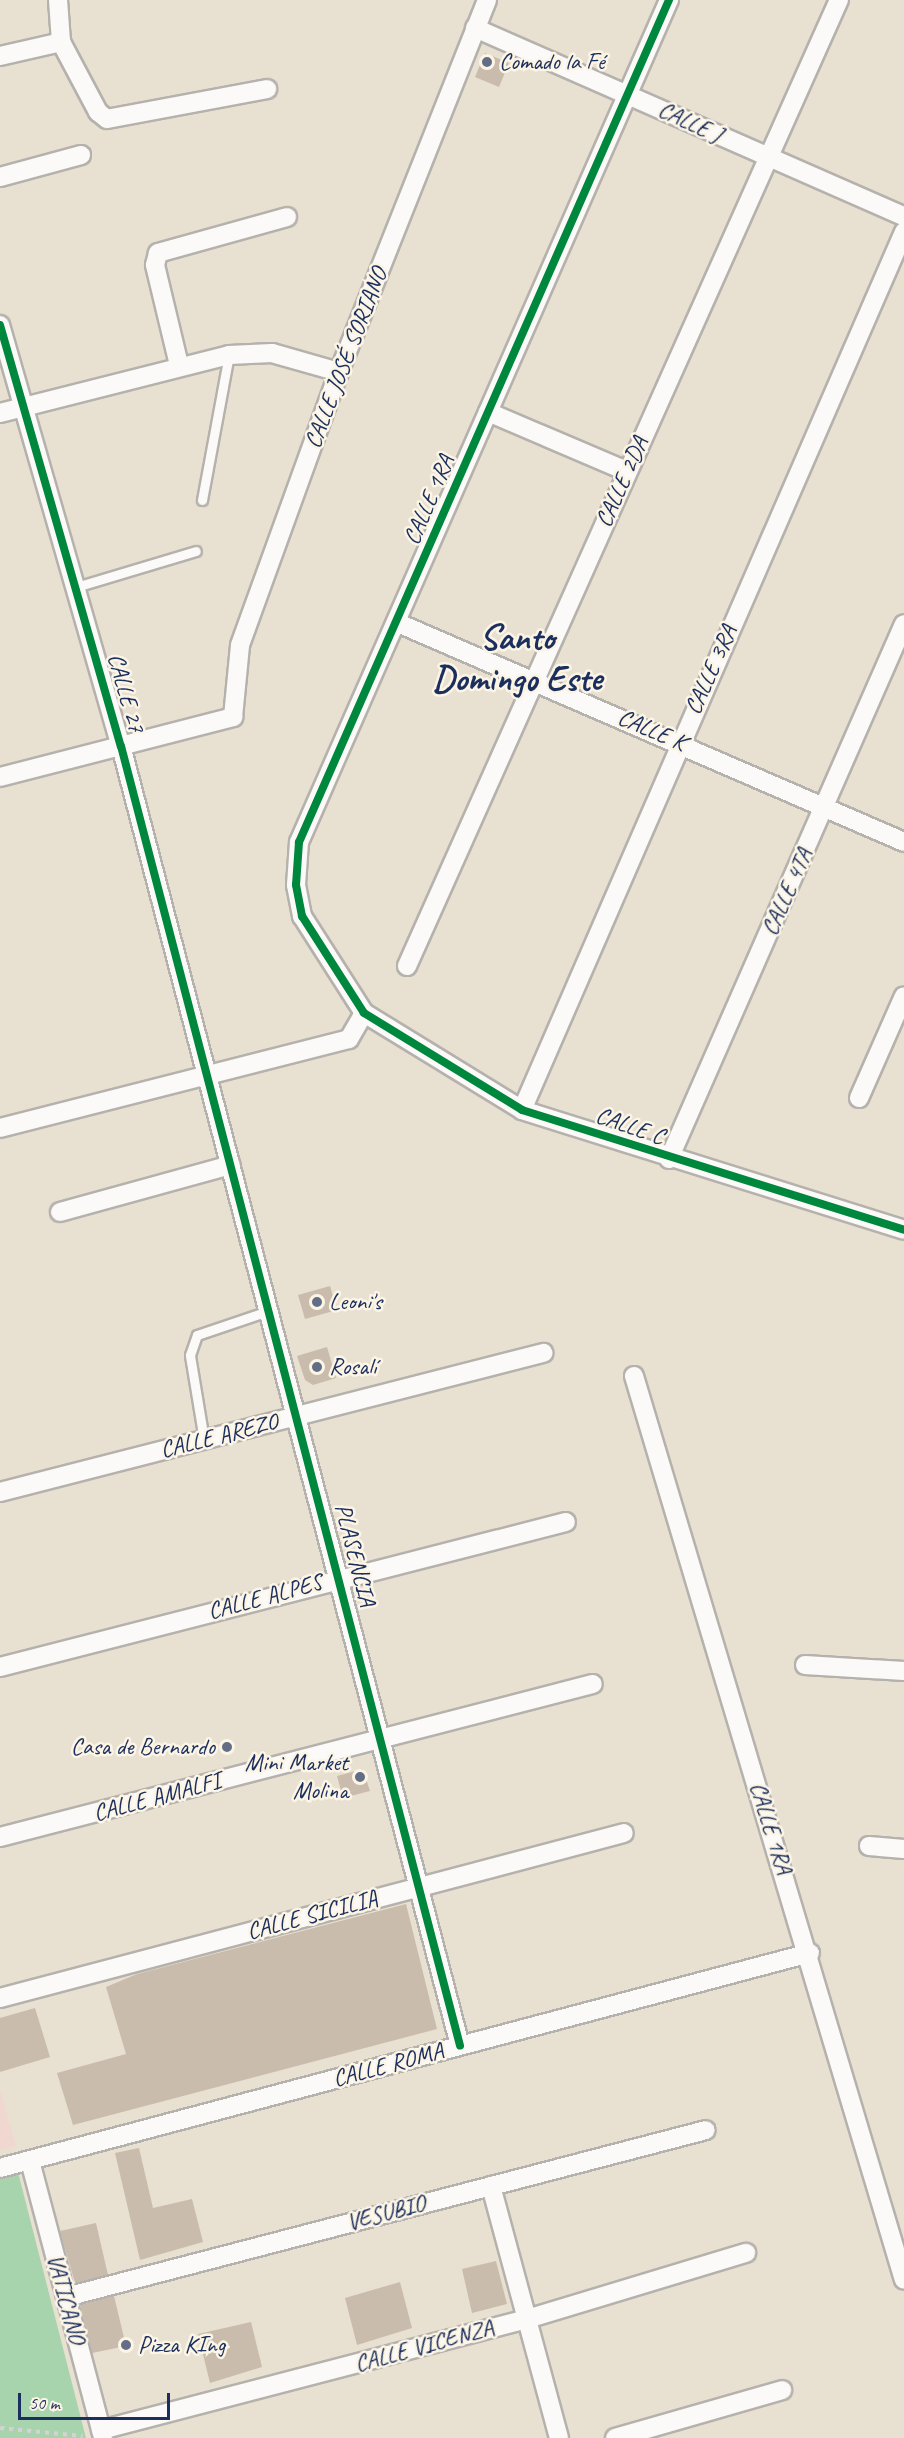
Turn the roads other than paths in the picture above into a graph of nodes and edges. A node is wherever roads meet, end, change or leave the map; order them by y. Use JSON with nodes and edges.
{"nodes":[{"id":1,"x":58,"y":0,"type":"edge"},
{"id":2,"x":487,"y":0,"type":"edge"},
{"id":3,"x":669,"y":0,"type":"edge"},
{"id":4,"x":839,"y":0,"type":"edge"},
{"id":5,"x":475,"y":28,"type":"junction"},
{"id":6,"x":61,"y":42,"type":"junction"},
{"id":7,"x":0,"y":56,"type":"edge"},
{"id":8,"x":267,"y":89,"type":"dead end"},
{"id":9,"x":628,"y":94,"type":"junction"},
{"id":10,"x":81,"y":156,"type":"dead end"},
{"id":11,"x":769,"y":159,"type":"junction"},
{"id":12,"x":0,"y":177,"type":"edge"},
{"id":13,"x":904,"y":216,"type":"edge"},
{"id":14,"x":287,"y":217,"type":"dead end"},
{"id":15,"x":904,"y":232,"type":"edge"},
{"id":16,"x":0,"y":325,"type":"edge"},
{"id":17,"x":229,"y":355,"type":"junction"},
{"id":18,"x":179,"y":365,"type":"junction"},
{"id":19,"x":339,"y":372,"type":"junction"},
{"id":20,"x":23,"y":407,"type":"junction"},
{"id":21,"x":488,"y":412,"type":"junction"},
{"id":22,"x":0,"y":413,"type":"edge"},
{"id":23,"x":626,"y":471,"type":"junction"},
{"id":24,"x":202,"y":500,"type":"dead end"},
{"id":25,"x":196,"y":551,"type":"dead end"},
{"id":26,"x":76,"y":587,"type":"junction"},
{"id":27,"x":398,"y":623,"type":"junction"},
{"id":28,"x":904,"y":624,"type":"edge"},
{"id":29,"x":534,"y":681,"type":"junction"},
{"id":30,"x":679,"y":742,"type":"junction"},
{"id":31,"x":121,"y":746,"type":"junction"},
{"id":32,"x":0,"y":777,"type":"edge"},
{"id":33,"x":825,"y":807,"type":"junction"},
{"id":34,"x":904,"y":842,"type":"edge"},
{"id":35,"x":407,"y":966,"type":"dead end"},
{"id":36,"x":904,"y":996,"type":"edge"},
{"id":37,"x":364,"y":1013,"type":"junction"},
{"id":38,"x":206,"y":1074,"type":"junction"},
{"id":39,"x":859,"y":1098,"type":"dead end"},
{"id":40,"x":522,"y":1110,"type":"junction"},
{"id":41,"x":0,"y":1128,"type":"edge"},
{"id":42,"x":669,"y":1159,"type":"junction"},
{"id":43,"x":231,"y":1165,"type":"junction"},
{"id":44,"x":60,"y":1212,"type":"dead end"},
{"id":45,"x":904,"y":1230,"type":"edge"},
{"id":46,"x":271,"y":1310,"type":"junction"},
{"id":47,"x":543,"y":1353,"type":"dead end"},
{"id":48,"x":634,"y":1376,"type":"dead end"},
{"id":49,"x":299,"y":1415,"type":"junction"},
{"id":50,"x":204,"y":1440,"type":"junction"},
{"id":51,"x":0,"y":1492,"type":"edge"},
{"id":52,"x":566,"y":1522,"type":"dead end"},
{"id":53,"x":341,"y":1578,"type":"junction"},
{"id":54,"x":806,"y":1665,"type":"dead end"},
{"id":55,"x":0,"y":1667,"type":"edge"},
{"id":56,"x":904,"y":1671,"type":"edge"},
{"id":57,"x":593,"y":1684,"type":"dead end"},
{"id":58,"x":382,"y":1738,"type":"junction"},
{"id":59,"x":624,"y":1833,"type":"dead end"},
{"id":60,"x":0,"y":1837,"type":"edge"},
{"id":61,"x":869,"y":1846,"type":"dead end"},
{"id":62,"x":904,"y":1849,"type":"edge"},
{"id":63,"x":420,"y":1887,"type":"junction"},
{"id":64,"x":810,"y":1953,"type":"junction"},
{"id":65,"x":0,"y":1998,"type":"edge"},
{"id":66,"x":460,"y":2046,"type":"junction"},
{"id":67,"x":706,"y":2130,"type":"dead end"},
{"id":68,"x":30,"y":2161,"type":"junction"},
{"id":69,"x":0,"y":2168,"type":"edge"},
{"id":70,"x":491,"y":2186,"type":"junction"},
{"id":71,"x":746,"y":2253,"type":"dead end"},
{"id":72,"x":904,"y":2280,"type":"edge"},
{"id":73,"x":66,"y":2297,"type":"junction"},
{"id":74,"x":527,"y":2319,"type":"junction"},
{"id":75,"x":783,"y":2390,"type":"dead end"},
{"id":76,"x":102,"y":2435,"type":"edge"},
{"id":77,"x":559,"y":2438,"type":"edge"},
{"id":78,"x":615,"y":2438,"type":"edge"}],
"edges":[{"from":1,"to":6,"type":"street"},
{"from":2,"to":5,"type":"street","name":"CALLE JOSÉ SORIANO"},
{"from":3,"to":9,"type":"street","name":"CALLE 1RA"},
{"from":4,"to":11,"type":"street","name":"CALLE 2DA"},
{"from":5,"to":9,"type":"street","name":"CALLE J"},
{"from":5,"to":19,"type":"street","name":"CALLE JOSÉ SORIANO"},
{"from":6,"to":7,"type":"street"},
{"from":6,"to":8,"type":"street"},
{"from":9,"to":11,"type":"street","name":"CALLE J"},
{"from":9,"to":21,"type":"street","name":"CALLE 1RA"},
{"from":10,"to":12,"type":"street"},
{"from":11,"to":13,"type":"street","name":"CALLE J"},
{"from":11,"to":23,"type":"street","name":"CALLE 2DA"},
{"from":14,"to":18,"type":"street"},
{"from":15,"to":30,"type":"street","name":"CALLE 3RA"},
{"from":16,"to":20,"type":"street","name":"CALLE 27"},
{"from":17,"to":18,"type":"street"},
{"from":17,"to":19,"type":"street"},
{"from":17,"to":24,"type":"lane"},
{"from":18,"to":20,"type":"street"},
{"from":19,"to":31,"type":"street","name":"CALLE JOSÉ SORIANO"},
{"from":20,"to":22,"type":"street"},
{"from":20,"to":26,"type":"street","name":"CALLE 27"},
{"from":21,"to":23,"type":"street"},
{"from":21,"to":27,"type":"street","name":"CALLE 1RA"},
{"from":23,"to":29,"type":"street","name":"CALLE 2DA"},
{"from":25,"to":26,"type":"lane"},
{"from":26,"to":31,"type":"street","name":"CALLE 27"},
{"from":27,"to":29,"type":"street","name":"CALLE K"},
{"from":27,"to":37,"type":"street","name":"CALLE 1RA"},
{"from":28,"to":33,"type":"street","name":"CALLE 4TA"},
{"from":29,"to":30,"type":"street","name":"CALLE K"},
{"from":29,"to":35,"type":"street","name":"CALLE 2DA"},
{"from":30,"to":33,"type":"street","name":"CALLE K"},
{"from":30,"to":40,"type":"street","name":"CALLE 3RA"},
{"from":31,"to":32,"type":"street"},
{"from":31,"to":38,"type":"street","name":"CALLE 27"},
{"from":33,"to":34,"type":"street","name":"CALLE K"},
{"from":33,"to":42,"type":"street","name":"CALLE 4TA"},
{"from":36,"to":39,"type":"street"},
{"from":37,"to":38,"type":"street"},
{"from":37,"to":40,"type":"street","name":"CALLE C"},
{"from":38,"to":41,"type":"street"},
{"from":38,"to":43,"type":"street","name":"PLASENCIA"},
{"from":40,"to":42,"type":"street","name":"CALLE C"},
{"from":42,"to":45,"type":"street","name":"CALLE C"},
{"from":43,"to":44,"type":"street"},
{"from":43,"to":46,"type":"street","name":"PLASENCIA"},
{"from":46,"to":49,"type":"street","name":"PLASENCIA"},
{"from":46,"to":50,"type":"lane"},
{"from":47,"to":49,"type":"street","name":"CALLE AREZO"},
{"from":48,"to":64,"type":"street","name":"CALLE 1RA"},
{"from":49,"to":50,"type":"street","name":"CALLE AREZO"},
{"from":49,"to":53,"type":"street","name":"PLASENCIA"},
{"from":50,"to":51,"type":"street","name":"CALLE AREZO"},
{"from":52,"to":53,"type":"street","name":"CALLE ALPES"},
{"from":53,"to":55,"type":"street","name":"CALLE ALPES"},
{"from":53,"to":58,"type":"street","name":"PLASENCIA"},
{"from":54,"to":56,"type":"street"},
{"from":57,"to":58,"type":"street","name":"CALLE AMALFI"},
{"from":58,"to":60,"type":"street","name":"CALLE AMALFI"},
{"from":58,"to":63,"type":"street","name":"PLASENCIA"},
{"from":59,"to":63,"type":"street","name":"CALLE SICILIA"},
{"from":61,"to":62,"type":"street"},
{"from":63,"to":65,"type":"street","name":"CALLE SICILIA"},
{"from":63,"to":66,"type":"street","name":"PLASENCIA"},
{"from":64,"to":66,"type":"street","name":"CALLE ROMA"},
{"from":64,"to":72,"type":"street","name":"CALLE 1RA"},
{"from":66,"to":68,"type":"street","name":"CALLE ROMA"},
{"from":67,"to":70,"type":"street","name":"VESUBIO"},
{"from":68,"to":69,"type":"street","name":"CALLE ROMA"},
{"from":68,"to":73,"type":"street","name":"VATICANO"},
{"from":70,"to":73,"type":"street","name":"VESUBIO"},
{"from":70,"to":74,"type":"street"},
{"from":71,"to":74,"type":"street","name":"CALLE VICENZA"},
{"from":73,"to":76,"type":"street","name":"VATICANO"},
{"from":74,"to":76,"type":"street","name":"CALLE VICENZA"},
{"from":74,"to":77,"type":"street"},
{"from":75,"to":78,"type":"street"}]}
